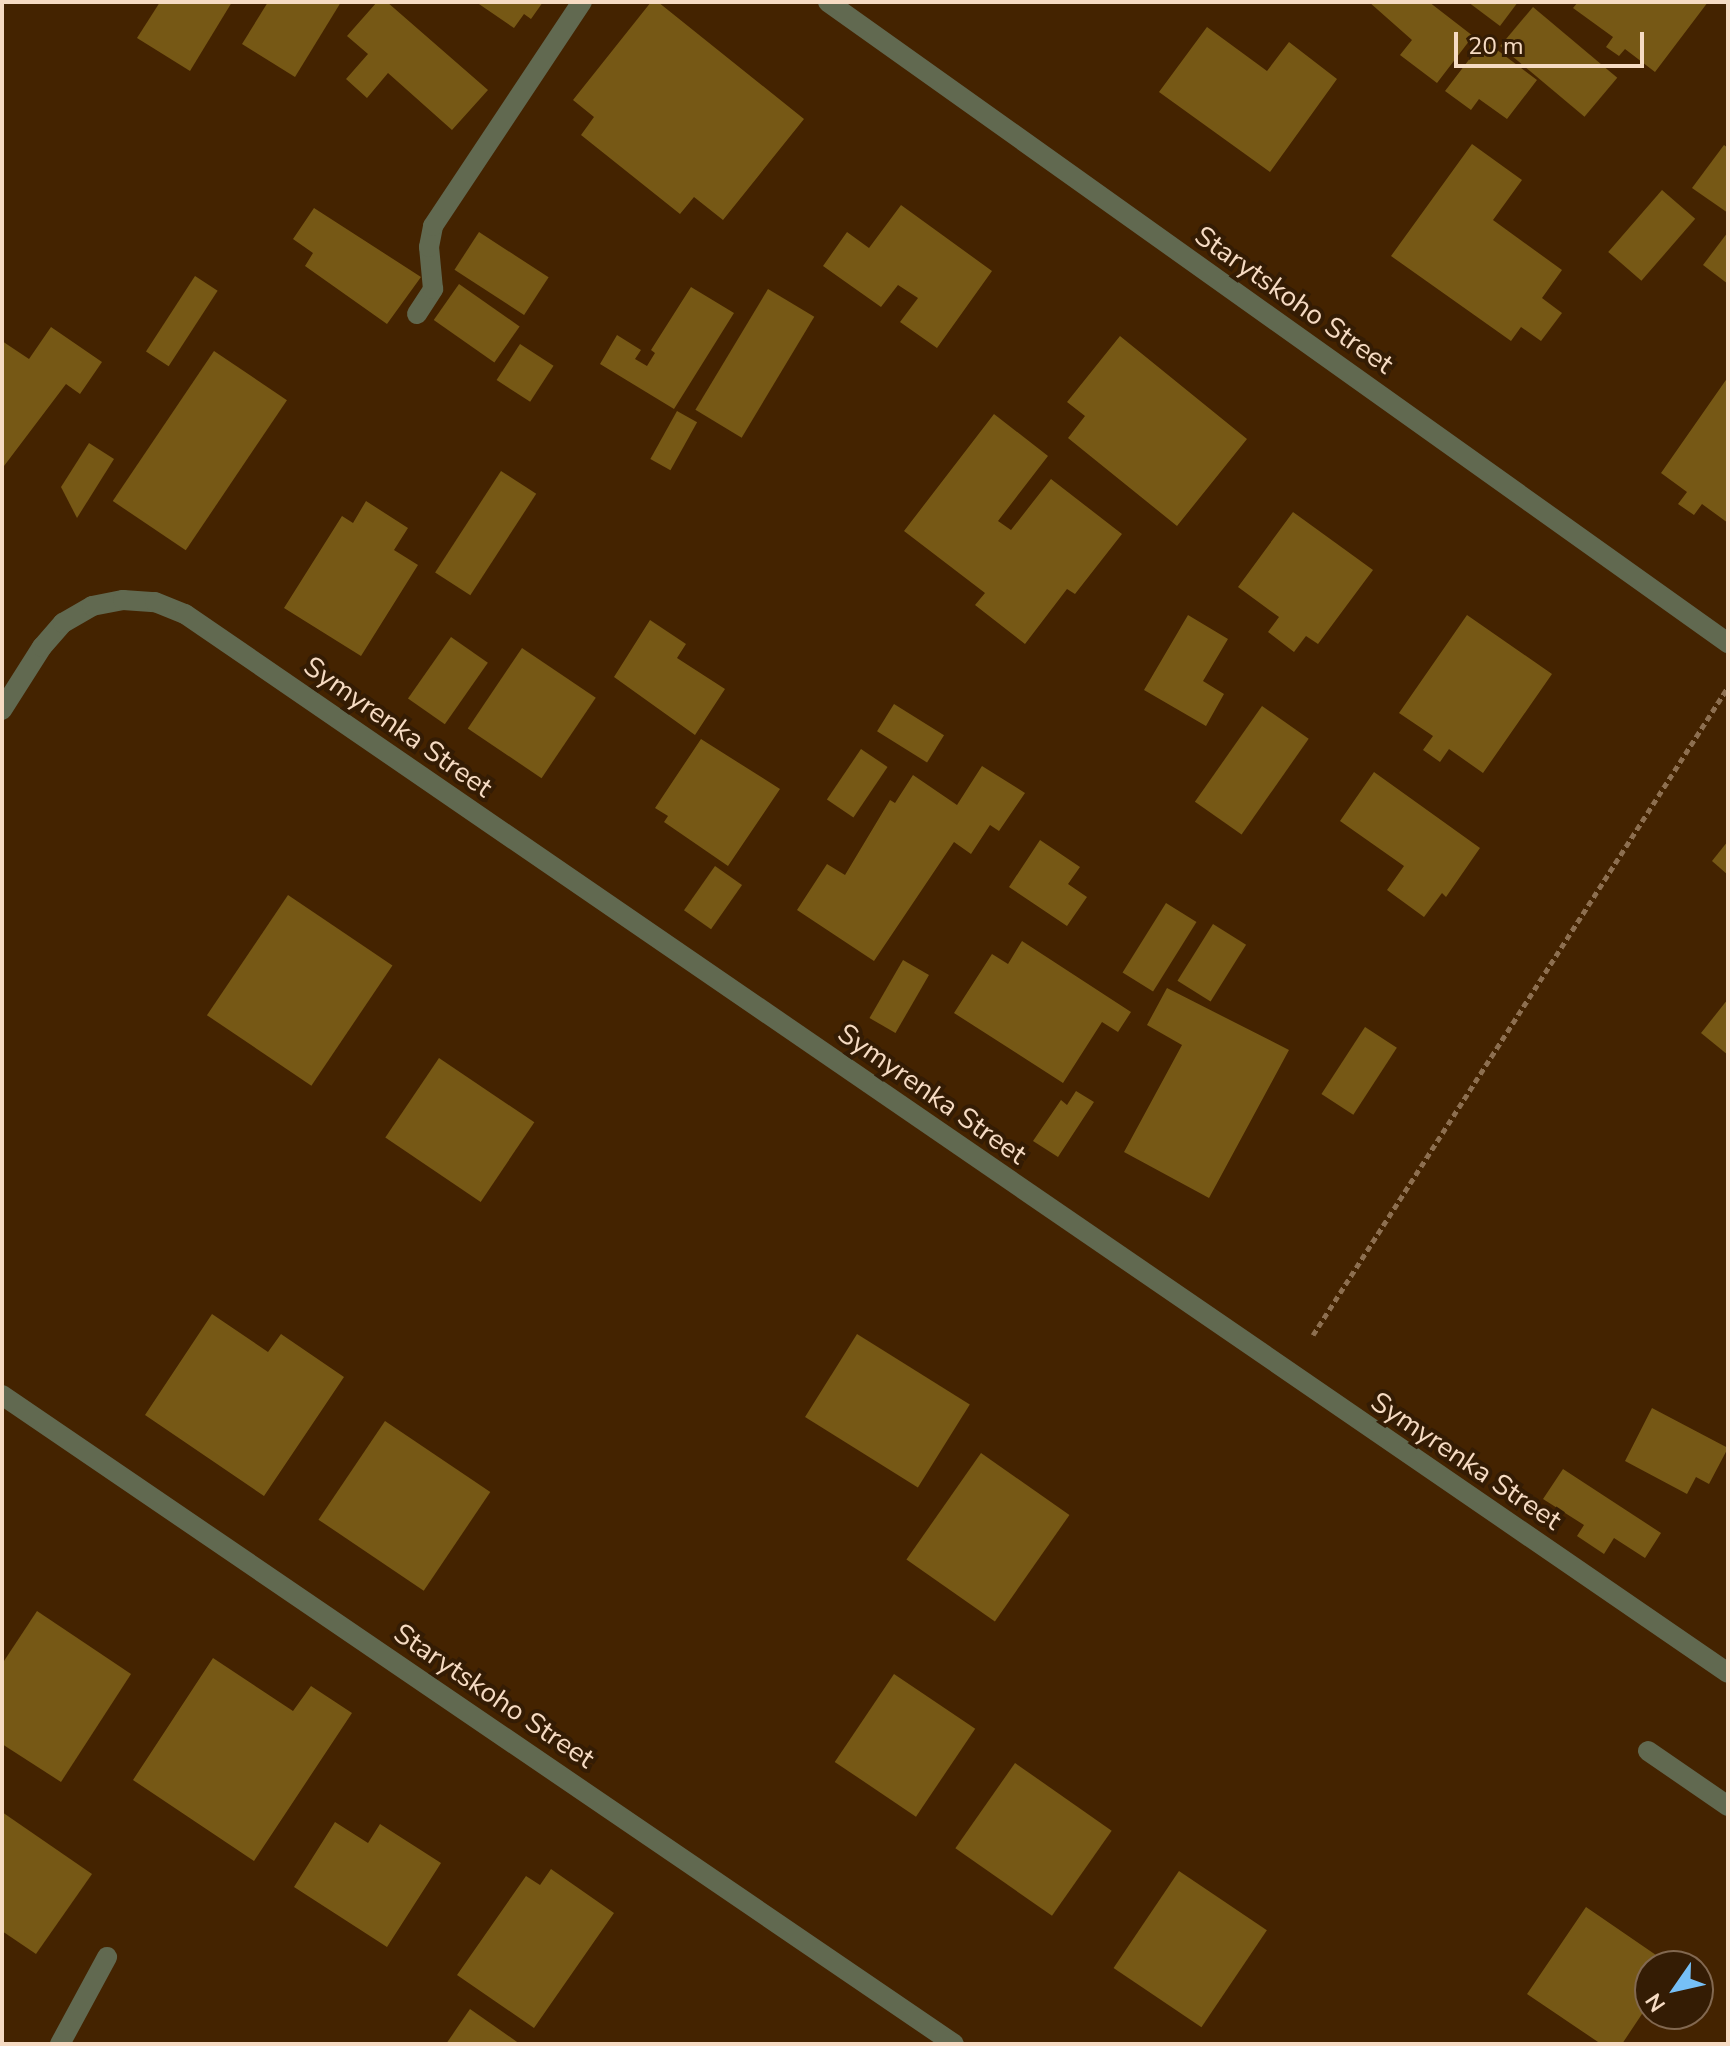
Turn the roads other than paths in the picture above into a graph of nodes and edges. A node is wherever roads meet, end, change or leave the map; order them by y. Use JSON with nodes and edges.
{"nodes":[{"id":1,"x":582,"y":2,"type":"edge"},
{"id":2,"x":828,"y":2,"type":"edge"},
{"id":3,"x":417,"y":314,"type":"dead end"},
{"id":4,"x":1728,"y":643,"type":"edge"},
{"id":5,"x":2,"y":710,"type":"edge"},
{"id":6,"x":2,"y":1395,"type":"edge"},
{"id":7,"x":1728,"y":1673,"type":"edge"},
{"id":8,"x":1648,"y":1751,"type":"dead end"},
{"id":9,"x":1728,"y":1806,"type":"edge"},
{"id":10,"x":107,"y":1957,"type":"dead end"},
{"id":11,"x":60,"y":2044,"type":"edge"},
{"id":12,"x":954,"y":2044,"type":"edge"}],
"edges":[{"from":1,"to":3,"type":"street"},
{"from":2,"to":4,"type":"street","name":"Starytskoho Street"},
{"from":5,"to":7,"type":"street","name":"Symyrenka Street"},
{"from":6,"to":12,"type":"street","name":"Starytskoho Street"},
{"from":8,"to":9,"type":"street"},
{"from":10,"to":11,"type":"street"}]}
